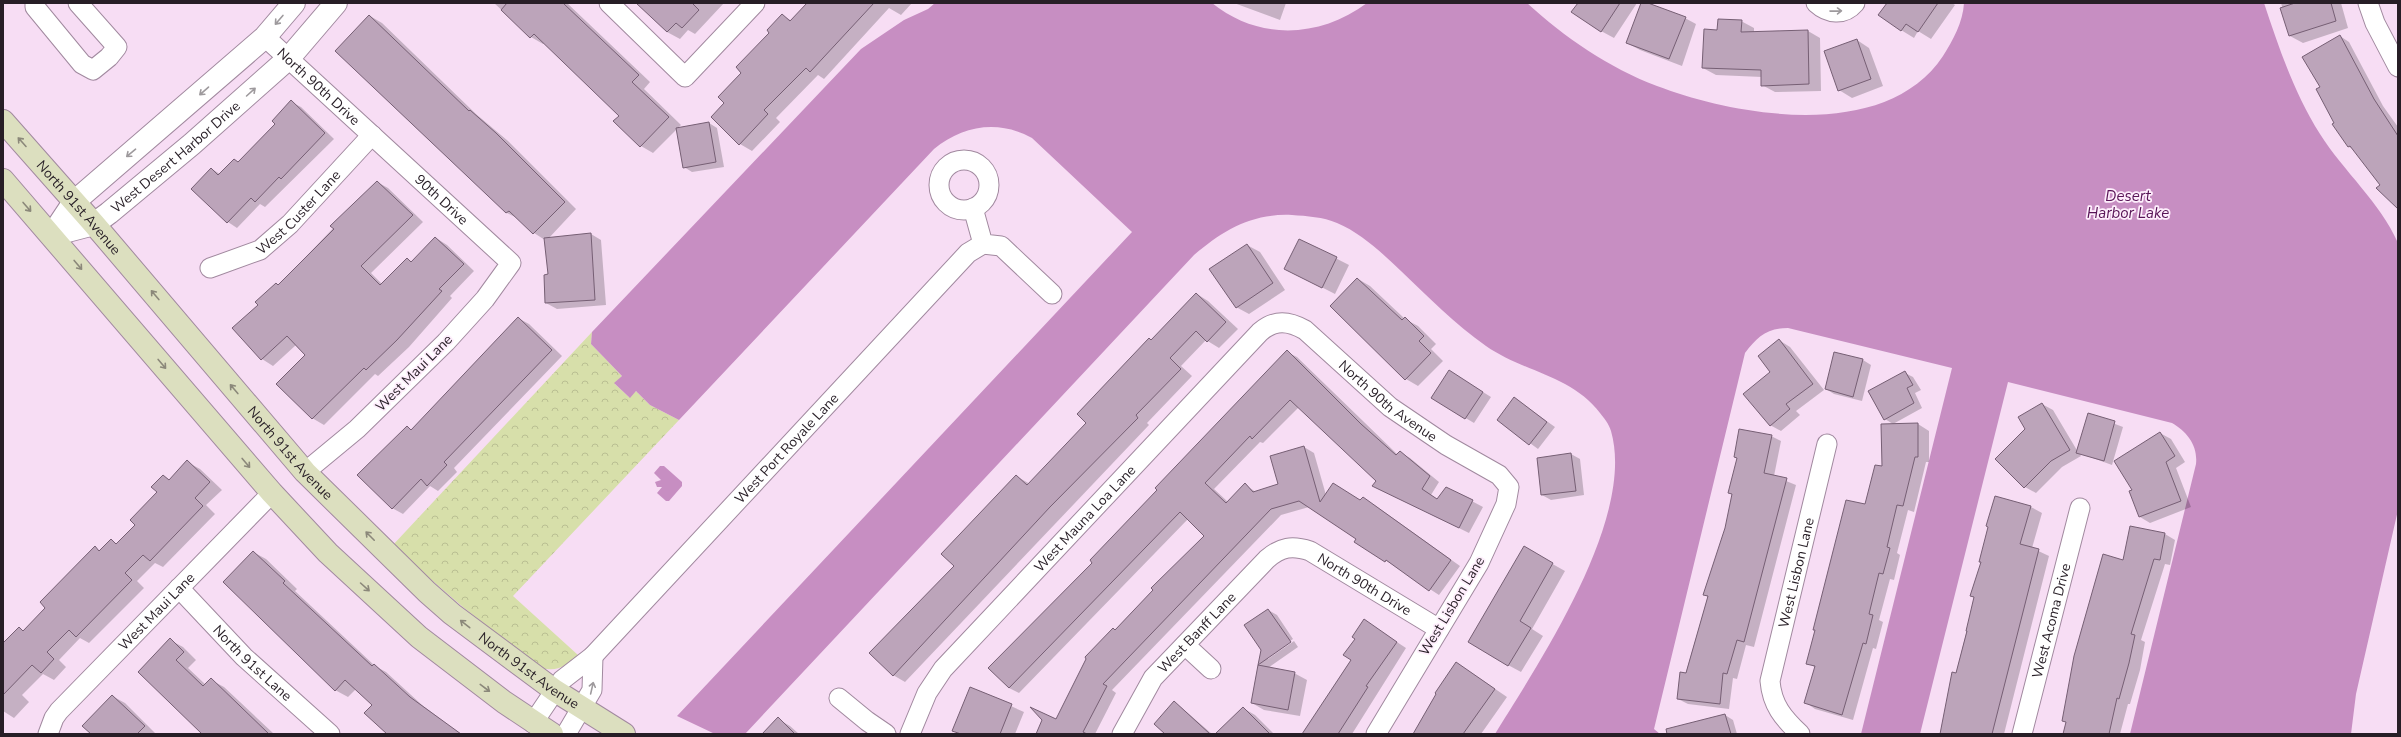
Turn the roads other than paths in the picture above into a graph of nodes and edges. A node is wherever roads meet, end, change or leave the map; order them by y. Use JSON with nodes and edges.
{"nodes":[{"id":1,"x":35,"y":3,"type":"edge"},
{"id":2,"x":78,"y":3,"type":"edge"},
{"id":3,"x":294,"y":3,"type":"edge"},
{"id":4,"x":336,"y":3,"type":"edge"},
{"id":5,"x":609,"y":3,"type":"edge"},
{"id":6,"x":755,"y":3,"type":"edge"},
{"id":7,"x":1816,"y":3,"type":"edge"},
{"id":8,"x":1856,"y":3,"type":"edge"},
{"id":9,"x":2368,"y":3,"type":"edge"},
{"id":10,"x":265,"y":37,"type":"junction"},
{"id":11,"x":289,"y":58,"type":"junction"},
{"id":12,"x":2398,"y":67,"type":"edge"},
{"id":13,"x":3,"y":121,"type":"edge"},
{"id":14,"x":372,"y":135,"type":"junction"},
{"id":15,"x":3,"y":180,"type":"edge"},
{"id":16,"x":74,"y":202,"type":"junction"},
{"id":17,"x":973,"y":208,"type":"dead end"},
{"id":18,"x":94,"y":224,"type":"junction"},
{"id":19,"x":52,"y":235,"type":"junction"},
{"id":20,"x":983,"y":244,"type":"junction"},
{"id":21,"x":511,"y":263,"type":"joint"},
{"id":22,"x":210,"y":268,"type":"dead end"},
{"id":23,"x":1052,"y":294,"type":"dead end"},
{"id":24,"x":1282,"y":322,"type":"joint"},
{"id":25,"x":1827,"y":444,"type":"dead end"},
{"id":26,"x":305,"y":472,"type":"junction"},
{"id":27,"x":1499,"y":475,"type":"joint"},
{"id":28,"x":272,"y":493,"type":"junction"},
{"id":29,"x":2080,"y":508,"type":"dead end"},
{"id":30,"x":1288,"y":547,"type":"joint"},
{"id":31,"x":179,"y":588,"type":"junction"},
{"id":32,"x":1439,"y":629,"type":"junction"},
{"id":33,"x":1185,"y":645,"type":"junction"},
{"id":34,"x":593,"y":656,"type":"junction"},
{"id":35,"x":1211,"y":669,"type":"dead end"},
{"id":36,"x":554,"y":690,"type":"junction"},
{"id":37,"x":839,"y":698,"type":"dead end"},
{"id":38,"x":581,"y":708,"type":"junction"},
{"id":39,"x":533,"y":723,"type":"junction"},
{"id":40,"x":48,"y":734,"type":"edge"},
{"id":41,"x":330,"y":734,"type":"edge"},
{"id":42,"x":552,"y":734,"type":"edge"},
{"id":43,"x":566,"y":734,"type":"edge"},
{"id":44,"x":624,"y":734,"type":"edge"},
{"id":45,"x":886,"y":734,"type":"edge"},
{"id":46,"x":910,"y":734,"type":"edge"},
{"id":47,"x":1122,"y":734,"type":"edge"},
{"id":48,"x":1376,"y":734,"type":"edge"},
{"id":49,"x":1800,"y":734,"type":"edge"},
{"id":50,"x":2022,"y":734,"type":"edge"}],
"edges":[{"from":1,"to":2,"type":"street"},
{"from":3,"to":10,"type":"street","one_way":true},
{"from":4,"to":11,"type":"street","name":"West Desert Harbor Drive"},
{"from":5,"to":6,"type":"street"},
{"from":7,"to":8,"type":"street","one_way":true},
{"from":9,"to":12,"type":"street"},
{"from":10,"to":11,"type":"street","name":"North 90th Drive"},
{"from":10,"to":16,"type":"street","one_way":true},
{"from":11,"to":14,"type":"street","name":"North 90th Drive"},
{"from":18,"to":11,"type":"street","name":"West Desert Harbor Drive","one_way":true},
{"from":16,"to":13,"type":"main road","name":"North 91st Avenue","one_way":true},
{"from":14,"to":21,"type":"street","name":"90th Drive"},
{"from":14,"to":22,"type":"street","name":"West Custer Lane"},
{"from":15,"to":19,"type":"main road","one_way":true},
{"from":16,"to":18,"type":"main road","name":"North 91st Avenue"},
{"from":16,"to":19,"type":"street"},
{"from":17,"to":20,"type":"street"},
{"from":18,"to":19,"type":"street","name":"West Desert Harbor Drive"},
{"from":26,"to":18,"type":"main road","name":"North 91st Avenue","one_way":true},
{"from":19,"to":28,"type":"main road","one_way":true},
{"from":20,"to":23,"type":"street"},
{"from":20,"to":34,"type":"street","name":"West Port Royale Lane"},
{"from":21,"to":26,"type":"street","name":"West Maui Lane"},
{"from":24,"to":27,"type":"street","name":"North 90th Avenue"},
{"from":24,"to":46,"type":"street","name":"West Mauna Loa Lane"},
{"from":25,"to":49,"type":"street","name":"West Lisbon Lane"},
{"from":36,"to":26,"type":"main road","name":"North 91st Avenue","one_way":true},
{"from":27,"to":32,"type":"street","name":"West Lisbon Lane"},
{"from":28,"to":31,"type":"street","name":"West Maui Lane"},
{"from":28,"to":39,"type":"main road","one_way":true},
{"from":29,"to":50,"type":"street","name":"West Acoma Drive"},
{"from":30,"to":32,"type":"street","name":"North 90th Drive"},
{"from":30,"to":33,"type":"street","name":"West Banff Lane"},
{"from":31,"to":40,"type":"street","name":"West Maui Lane"},
{"from":31,"to":41,"type":"street","name":"North 91st Lane"},
{"from":32,"to":48,"type":"street","name":"West Lisbon Lane"},
{"from":33,"to":35,"type":"street"},
{"from":33,"to":47,"type":"street","name":"West Banff Lane"},
{"from":34,"to":36,"type":"street","name":"West Port Royale Lane"},
{"from":38,"to":34,"type":"street","one_way":true},
{"from":36,"to":38,"type":"main road","name":"North 91st Avenue"},
{"from":36,"to":39,"type":"street","name":"West Port Royale Lane"},
{"from":37,"to":45,"type":"street"},
{"from":38,"to":43,"type":"street"},
{"from":38,"to":44,"type":"main road","name":"North 91st Avenue"},
{"from":39,"to":42,"type":"main road"}]}
